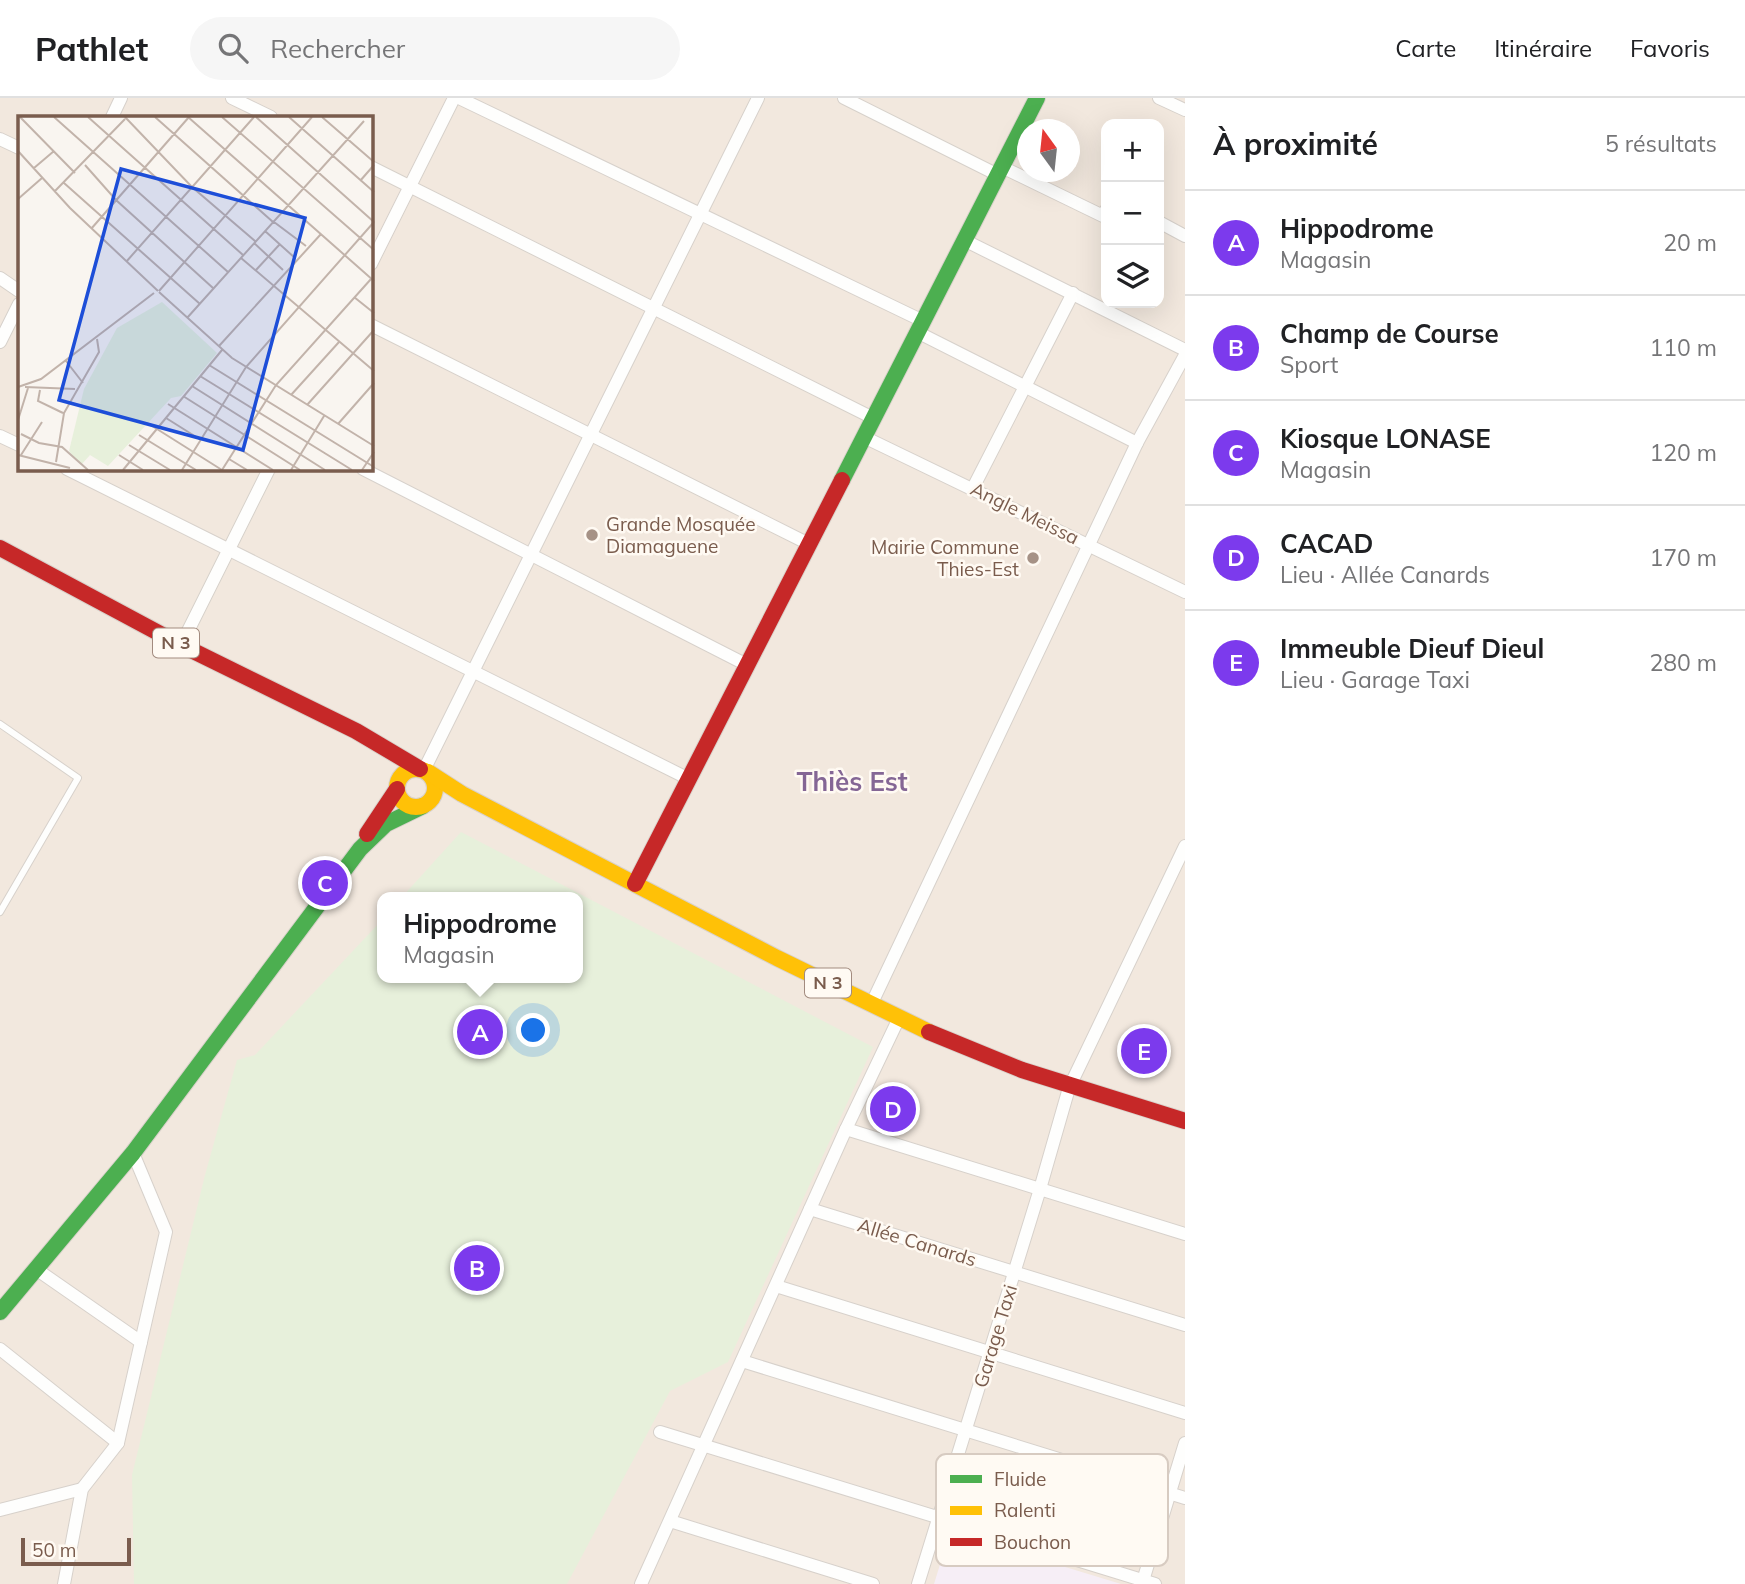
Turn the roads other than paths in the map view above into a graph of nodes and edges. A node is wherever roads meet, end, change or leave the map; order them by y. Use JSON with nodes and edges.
{"nodes":[{"id":1,"x":121,"y":98,"type":"edge"},
{"id":2,"x":232,"y":98,"type":"edge"},
{"id":3,"x":456,"y":98,"type":"edge"},
{"id":4,"x":758,"y":98,"type":"edge"},
{"id":5,"x":844,"y":98,"type":"edge"},
{"id":6,"x":1037,"y":98,"type":"edge"},
{"id":7,"x":1159,"y":98,"type":"edge"},
{"id":8,"x":1185,"y":110,"type":"edge"},
{"id":9,"x":112,"y":116,"type":"edge"},
{"id":10,"x":269,"y":116,"type":"edge"},
{"id":11,"x":0,"y":139,"type":"edge"},
{"id":12,"x":18,"y":148,"type":"edge"},
{"id":13,"x":373,"y":168,"type":"edge"},
{"id":14,"x":1000,"y":171,"type":"junction"},
{"id":15,"x":409,"y":187,"type":"junction"},
{"id":16,"x":700,"y":214,"type":"junction"},
{"id":17,"x":1101,"y":215,"type":"edge"},
{"id":18,"x":1164,"y":225,"type":"edge"},
{"id":19,"x":1185,"y":236,"type":"edge"},
{"id":20,"x":964,"y":240,"type":"junction"},
{"id":21,"x":373,"y":260,"type":"edge"},
{"id":22,"x":0,"y":278,"type":"edge"},
{"id":23,"x":18,"y":290,"type":"edge"},
{"id":24,"x":1073,"y":293,"type":"junction"},
{"id":25,"x":18,"y":305,"type":"edge"},
{"id":26,"x":653,"y":308,"type":"junction"},
{"id":27,"x":373,"y":326,"type":"edge"},
{"id":28,"x":920,"y":326,"type":"junction"},
{"id":29,"x":0,"y":342,"type":"edge"},
{"id":30,"x":1185,"y":352,"type":"edge"},
{"id":31,"x":1024,"y":386,"type":"junction"},
{"id":32,"x":873,"y":418,"type":"junction"},
{"id":33,"x":590,"y":435,"type":"junction"},
{"id":34,"x":0,"y":436,"type":"edge"},
{"id":35,"x":864,"y":437,"type":"junction"},
{"id":36,"x":1137,"y":443,"type":"junction"},
{"id":37,"x":18,"y":445,"type":"edge"},
{"id":38,"x":71,"y":471,"type":"edge"},
{"id":39,"x":268,"y":471,"type":"edge"},
{"id":40,"x":367,"y":471,"type":"edge"},
{"id":41,"x":973,"y":488,"type":"junction"},
{"id":42,"x":809,"y":544,"type":"junction"},
{"id":43,"x":1089,"y":544,"type":"junction"},
{"id":44,"x":0,"y":548,"type":"edge"},
{"id":45,"x":229,"y":550,"type":"junction"},
{"id":46,"x":531,"y":554,"type":"junction"},
{"id":47,"x":1185,"y":592,"type":"edge"},
{"id":48,"x":181,"y":645,"type":"junction"},
{"id":49,"x":747,"y":665,"type":"junction"},
{"id":50,"x":473,"y":671,"type":"junction"},
{"id":51,"x":0,"y":724,"type":"edge"},
{"id":52,"x":356,"y":731,"type":"junction"},
{"id":53,"x":424,"y":770,"type":"junction"},
{"id":54,"x":689,"y":779,"type":"junction"},
{"id":55,"x":398,"y":784,"type":"junction"},
{"id":56,"x":425,"y":805,"type":"junction"},
{"id":57,"x":487,"y":807,"type":"junction"},
{"id":58,"x":1185,"y":846,"type":"edge"},
{"id":59,"x":360,"y":849,"type":"junction"},
{"id":60,"x":635,"y":884,"type":"junction"},
{"id":61,"x":0,"y":912,"type":"edge"},
{"id":62,"x":871,"y":1005,"type":"junction"},
{"id":63,"x":900,"y":1018,"type":"junction"},
{"id":64,"x":1069,"y":1088,"type":"junction"},
{"id":65,"x":1185,"y":1121,"type":"edge"},
{"id":66,"x":846,"y":1129,"type":"junction"},
{"id":67,"x":133,"y":1153,"type":"junction"},
{"id":68,"x":1040,"y":1189,"type":"junction"},
{"id":69,"x":810,"y":1209,"type":"junction"},
{"id":70,"x":1185,"y":1234,"type":"edge"},
{"id":71,"x":36,"y":1269,"type":"junction"},
{"id":72,"x":1015,"y":1272,"type":"junction"},
{"id":73,"x":776,"y":1286,"type":"junction"},
{"id":74,"x":0,"y":1312,"type":"edge"},
{"id":75,"x":1185,"y":1325,"type":"edge"},
{"id":76,"x":141,"y":1342,"type":"junction"},
{"id":77,"x":0,"y":1349,"type":"edge"},
{"id":78,"x":990,"y":1353,"type":"junction"},
{"id":79,"x":742,"y":1361,"type":"junction"},
{"id":80,"x":1185,"y":1413,"type":"edge"},
{"id":81,"x":966,"y":1430,"type":"junction"},
{"id":82,"x":660,"y":1432,"type":"dead end"},
{"id":83,"x":118,"y":1443,"type":"junction"},
{"id":84,"x":1185,"y":1443,"type":"edge"},
{"id":85,"x":703,"y":1445,"type":"junction"},
{"id":86,"x":959,"y":1454,"type":"edge"},
{"id":87,"x":1044,"y":1454,"type":"edge"},
{"id":88,"x":82,"y":1489,"type":"junction"},
{"id":89,"x":1170,"y":1493,"type":"junction"},
{"id":90,"x":1185,"y":1498,"type":"edge"},
{"id":91,"x":1168,"y":1500,"type":"edge"},
{"id":92,"x":0,"y":1510,"type":"edge"},
{"id":93,"x":936,"y":1516,"type":"edge"},
{"id":94,"x":670,"y":1521,"type":"junction"},
{"id":95,"x":936,"y":1527,"type":"edge"},
{"id":96,"x":1093,"y":1566,"type":"edge"},
{"id":97,"x":1151,"y":1566,"type":"edge"},
{"id":98,"x":1146,"y":1583,"type":"edge"},
{"id":99,"x":64,"y":1584,"type":"edge"},
{"id":100,"x":641,"y":1584,"type":"edge"},
{"id":101,"x":873,"y":1584,"type":"edge"},
{"id":102,"x":918,"y":1584,"type":"edge"}],
"edges":[{"from":1,"to":9,"type":"street"},
{"from":2,"to":10,"type":"street"},
{"from":3,"to":15,"type":"street"},
{"from":3,"to":16,"type":"street"},
{"from":4,"to":16,"type":"street"},
{"from":5,"to":14,"type":"street"},
{"from":6,"to":14,"type":"main road"},
{"from":7,"to":8,"type":"street"},
{"from":11,"to":12,"type":"street"},
{"from":13,"to":15,"type":"street"},
{"from":14,"to":17,"type":"street"},
{"from":14,"to":20,"type":"main road"},
{"from":15,"to":21,"type":"street"},
{"from":15,"to":26,"type":"street"},
{"from":16,"to":26,"type":"street"},
{"from":16,"to":28,"type":"street"},
{"from":18,"to":19,"type":"street"},
{"from":20,"to":24,"type":"street"},
{"from":20,"to":28,"type":"main road"},
{"from":22,"to":23,"type":"street"},
{"from":24,"to":30,"type":"street"},
{"from":24,"to":31,"type":"street"},
{"from":25,"to":29,"type":"street"},
{"from":26,"to":32,"type":"street"},
{"from":26,"to":33,"type":"street"},
{"from":27,"to":33,"type":"street"},
{"from":28,"to":31,"type":"street"},
{"from":28,"to":32,"type":"main road"},
{"from":30,"to":36,"type":"street"},
{"from":31,"to":36,"type":"street"},
{"from":31,"to":41,"type":"street"},
{"from":32,"to":35,"type":"main road"},
{"from":33,"to":42,"type":"street"},
{"from":33,"to":46,"type":"street"},
{"from":34,"to":37,"type":"street"},
{"from":35,"to":41,"type":"street","name":"Angle Meissa"},
{"from":35,"to":42,"type":"main road"},
{"from":36,"to":43,"type":"street"},
{"from":38,"to":45,"type":"street"},
{"from":39,"to":45,"type":"street"},
{"from":40,"to":46,"type":"street"},
{"from":41,"to":43,"type":"street","name":"Angle Meissa"},
{"from":42,"to":49,"type":"main road"},
{"from":43,"to":47,"type":"street","name":"Angle Meissa"},
{"from":43,"to":62,"type":"street"},
{"from":44,"to":48,"type":"main road","number":"N 3"},
{"from":45,"to":48,"type":"street"},
{"from":45,"to":50,"type":"street"},
{"from":46,"to":49,"type":"street"},
{"from":46,"to":50,"type":"street"},
{"from":48,"to":52,"type":"main road","number":"N 3"},
{"from":49,"to":54,"type":"main road"},
{"from":50,"to":53,"type":"street"},
{"from":50,"to":54,"type":"street"},
{"from":51,"to":61,"type":"lane"},
{"from":52,"to":53,"type":"main road","number":"N 3"},
{"from":52,"to":55,"type":"main road","number":"N 3"},
{"from":53,"to":55,"type":"main road"},
{"from":53,"to":56,"type":"main road"},
{"from":53,"to":57,"type":"main road","number":"N 3"},
{"from":54,"to":60,"type":"main road"},
{"from":55,"to":56,"type":"main road"},
{"from":55,"to":59,"type":"main road"},
{"from":56,"to":57,"type":"main road","number":"N 3"},
{"from":56,"to":59,"type":"main road"},
{"from":57,"to":60,"type":"main road","number":"N 3"},
{"from":58,"to":64,"type":"street","name":"Garage Taxi"},
{"from":59,"to":67,"type":"main road"},
{"from":60,"to":62,"type":"main road","number":"N 3"},
{"from":62,"to":63,"type":"main road","number":"N 3"},
{"from":63,"to":64,"type":"main road","number":"N 3"},
{"from":63,"to":66,"type":"street"},
{"from":64,"to":65,"type":"main road","number":"N 3"},
{"from":64,"to":68,"type":"street","name":"Garage Taxi"},
{"from":66,"to":68,"type":"street"},
{"from":66,"to":69,"type":"street"},
{"from":67,"to":71,"type":"main road"},
{"from":67,"to":76,"type":"street"},
{"from":68,"to":70,"type":"street"},
{"from":68,"to":72,"type":"street","name":"Garage Taxi"},
{"from":69,"to":72,"type":"street","name":"Allée Canards"},
{"from":69,"to":73,"type":"street"},
{"from":71,"to":74,"type":"main road"},
{"from":71,"to":76,"type":"street"},
{"from":72,"to":75,"type":"street","name":"Allée Canards"},
{"from":72,"to":78,"type":"street","name":"Garage Taxi"},
{"from":73,"to":78,"type":"street"},
{"from":73,"to":79,"type":"street"},
{"from":76,"to":83,"type":"street"},
{"from":77,"to":83,"type":"street"},
{"from":78,"to":80,"type":"street"},
{"from":78,"to":81,"type":"street","name":"Garage Taxi"},
{"from":79,"to":81,"type":"street"},
{"from":79,"to":85,"type":"street"},
{"from":81,"to":86,"type":"street","name":"Garage Taxi"},
{"from":81,"to":87,"type":"street"},
{"from":82,"to":85,"type":"street"},
{"from":83,"to":88,"type":"street"},
{"from":84,"to":89,"type":"street"},
{"from":85,"to":93,"type":"street"},
{"from":85,"to":94,"type":"street"},
{"from":88,"to":92,"type":"street"},
{"from":88,"to":99,"type":"street"},
{"from":89,"to":90,"type":"street"},
{"from":89,"to":91,"type":"street"},
{"from":94,"to":100,"type":"street"},
{"from":94,"to":101,"type":"street"},
{"from":95,"to":102,"type":"street","name":"Garage Taxi"},
{"from":96,"to":98,"type":"street"},
{"from":97,"to":98,"type":"street"}]}
